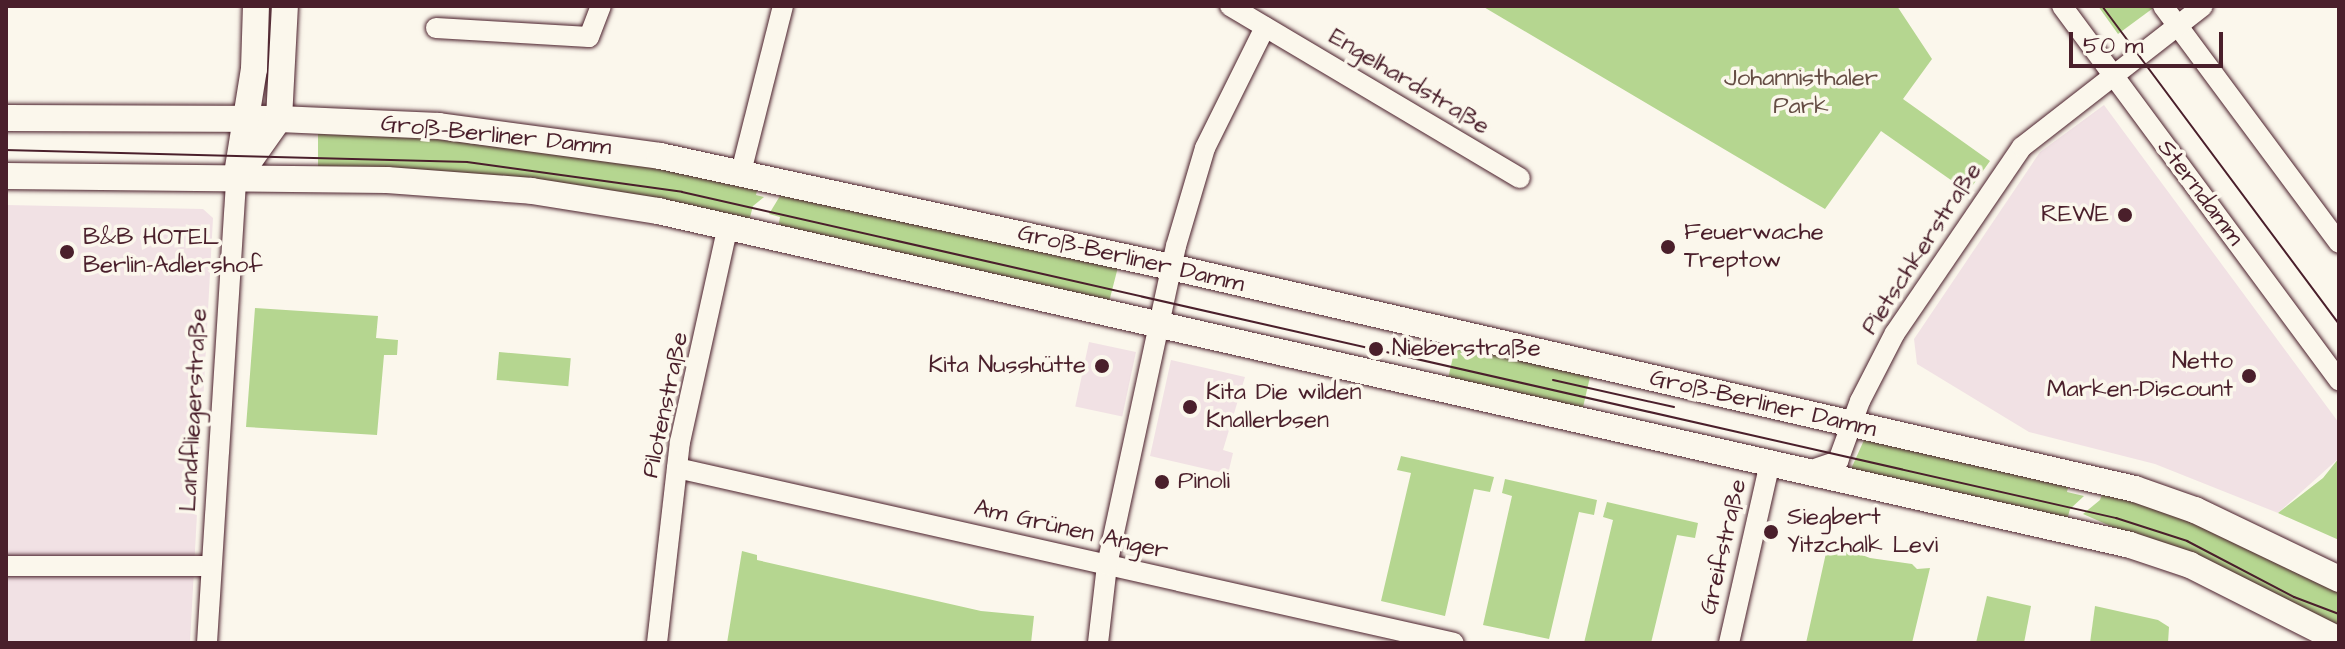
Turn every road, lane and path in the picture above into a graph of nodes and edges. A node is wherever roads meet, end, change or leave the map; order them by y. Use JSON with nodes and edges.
{"nodes":[{"id":1,"x":256,"y":6,"type":"edge"},
{"id":2,"x":285,"y":6,"type":"edge"},
{"id":3,"x":601,"y":6,"type":"edge"},
{"id":4,"x":783,"y":6,"type":"edge"},
{"id":5,"x":1230,"y":6,"type":"edge"},
{"id":6,"x":2062,"y":6,"type":"edge"},
{"id":7,"x":2163,"y":6,"type":"edge"},
{"id":8,"x":2203,"y":6,"type":"edge"},
{"id":9,"x":2177,"y":26,"type":"junction"},
{"id":10,"x":1265,"y":27,"type":"junction"},
{"id":11,"x":436,"y":28,"type":"dead end"},
{"id":12,"x":2113,"y":75,"type":"junction"},
{"id":13,"x":6,"y":118,"type":"edge"},
{"id":14,"x":246,"y":119,"type":"junction"},
{"id":15,"x":279,"y":119,"type":"junction"},
{"id":16,"x":741,"y":172,"type":"junction"},
{"id":17,"x":6,"y":176,"type":"edge"},
{"id":18,"x":1520,"y":178,"type":"dead end"},
{"id":19,"x":236,"y":180,"type":"junction"},
{"id":20,"x":728,"y":226,"type":"junction"},
{"id":21,"x":2339,"y":243,"type":"edge"},
{"id":22,"x":1171,"y":267,"type":"junction"},
{"id":23,"x":1159,"y":323,"type":"junction"},
{"id":24,"x":2339,"y":381,"type":"edge"},
{"id":25,"x":1854,"y":425,"type":"junction"},
{"id":26,"x":1770,"y":462,"type":"junction"},
{"id":27,"x":677,"y":468,"type":"junction"},
{"id":28,"x":1809,"y":471,"type":"junction"},
{"id":29,"x":1107,"y":565,"type":"junction"},
{"id":30,"x":6,"y":566,"type":"edge"},
{"id":31,"x":211,"y":566,"type":"junction"},
{"id":32,"x":2339,"y":579,"type":"edge"},
{"id":33,"x":2339,"y":640,"type":"edge"},
{"id":34,"x":207,"y":643,"type":"edge"},
{"id":35,"x":657,"y":643,"type":"edge"},
{"id":36,"x":1098,"y":643,"type":"edge"},
{"id":37,"x":1454,"y":643,"type":"edge"},
{"id":38,"x":1729,"y":643,"type":"edge"}],
"edges":[{"from":1,"to":14,"type":"main road"},
{"from":2,"to":15,"type":"main road"},
{"from":3,"to":11,"type":"street"},
{"from":4,"to":16,"type":"street"},
{"from":5,"to":10,"type":"street","name":"Engelhardstraße"},
{"from":6,"to":12,"type":"street","name":"Sterndamm"},
{"from":7,"to":9,"type":"street"},
{"from":8,"to":9,"type":"street","name":"Pietschkerstraße"},
{"from":9,"to":12,"type":"street","name":"Pietschkerstraße"},
{"from":9,"to":21,"type":"street"},
{"from":10,"to":18,"type":"street","name":"Engelhardstraße"},
{"from":10,"to":22,"type":"street"},
{"from":12,"to":24,"type":"street","name":"Sterndamm"},
{"from":12,"to":25,"type":"street","name":"Pietschkerstraße"},
{"from":13,"to":14,"type":"main road","name":"Groß-Berliner Damm"},
{"from":14,"to":15,"type":"main road","name":"Groß-Berliner Damm"},
{"from":14,"to":19,"type":"main road"},
{"from":15,"to":16,"type":"main road","name":"Groß-Berliner Damm"},
{"from":15,"to":19,"type":"main road"},
{"from":16,"to":22,"type":"main road","name":"Groß-Berliner Damm"},
{"from":17,"to":19,"type":"main road"},
{"from":19,"to":20,"type":"main road"},
{"from":19,"to":31,"type":"street","name":"Landfliegerstraße"},
{"from":20,"to":23,"type":"main road"},
{"from":20,"to":27,"type":"street","name":"Pilotenstraße"},
{"from":22,"to":23,"type":"street"},
{"from":22,"to":25,"type":"main road","name":"Groß-Berliner Damm"},
{"from":23,"to":26,"type":"main road"},
{"from":23,"to":29,"type":"street"},
{"from":25,"to":28,"type":"street","name":"Pietschkerstraße"},
{"from":25,"to":32,"type":"main road","name":"Groß-Berliner Damm"},
{"from":26,"to":28,"type":"main road"},
{"from":26,"to":38,"type":"street","name":"Greifstraße"},
{"from":27,"to":29,"type":"street","name":"Am Grünen Anger"},
{"from":27,"to":35,"type":"street","name":"Pilotenstraße"},
{"from":28,"to":33,"type":"main road"},
{"from":29,"to":36,"type":"street"},
{"from":29,"to":37,"type":"street","name":"Am Grünen Anger"},
{"from":30,"to":31,"type":"street"},
{"from":31,"to":34,"type":"street","name":"Landfliegerstraße"}]}
